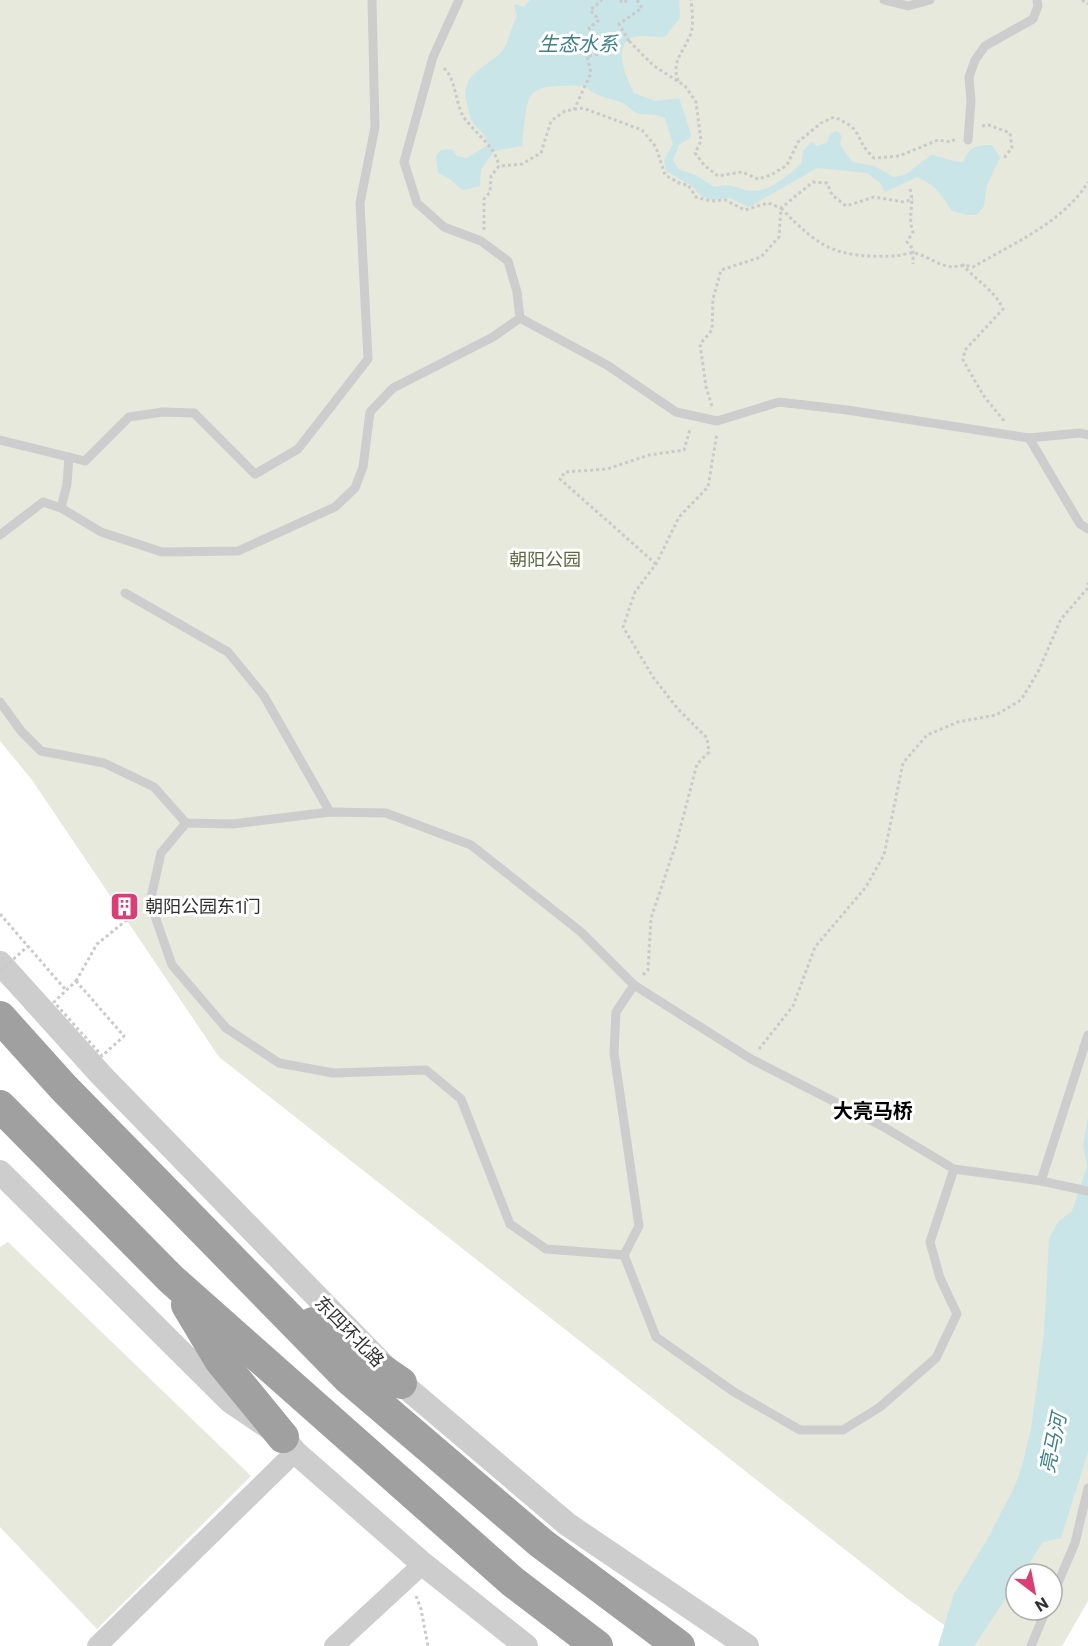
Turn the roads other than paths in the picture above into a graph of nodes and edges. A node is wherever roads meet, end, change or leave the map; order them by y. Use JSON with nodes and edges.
{"nodes":[{"id":1,"x":372,"y":0,"type":"edge"},
{"id":2,"x":459,"y":0,"type":"edge"},
{"id":3,"x":884,"y":0,"type":"edge"},
{"id":4,"x":930,"y":0,"type":"edge"},
{"id":5,"x":1037,"y":0,"type":"edge"},
{"id":6,"x":968,"y":140,"type":"dead end"},
{"id":7,"x":520,"y":318,"type":"junction"},
{"id":8,"x":1088,"y":435,"type":"edge"},
{"id":9,"x":1029,"y":438,"type":"junction"},
{"id":10,"x":0,"y":440,"type":"edge"},
{"id":11,"x":69,"y":457,"type":"junction"},
{"id":12,"x":61,"y":508,"type":"junction"},
{"id":13,"x":1088,"y":529,"type":"edge"},
{"id":14,"x":0,"y":535,"type":"edge"},
{"id":15,"x":125,"y":592,"type":"dead end"},
{"id":16,"x":0,"y":702,"type":"edge"},
{"id":17,"x":330,"y":812,"type":"junction"},
{"id":18,"x":186,"y":823,"type":"junction"},
{"id":19,"x":0,"y":963,"type":"edge"},
{"id":20,"x":634,"y":985,"type":"junction"},
{"id":21,"x":0,"y":1017,"type":"edge"},
{"id":22,"x":1088,"y":1035,"type":"edge"},
{"id":23,"x":0,"y":1106,"type":"edge"},
{"id":24,"x":954,"y":1169,"type":"junction"},
{"id":25,"x":3,"y":1180,"type":"edge"},
{"id":26,"x":1041,"y":1181,"type":"junction"},
{"id":27,"x":1088,"y":1191,"type":"edge"},
{"id":28,"x":624,"y":1255,"type":"junction"},
{"id":29,"x":171,"y":1279,"type":"junction"},
{"id":30,"x":252,"y":1282,"type":"junction"},
{"id":31,"x":401,"y":1383,"type":"junction"},
{"id":32,"x":289,"y":1444,"type":"junction"},
{"id":33,"x":1088,"y":1488,"type":"edge"},
{"id":34,"x":1064,"y":1569,"type":"edge"},
{"id":35,"x":416,"y":1571,"type":"junction"},
{"id":36,"x":1041,"y":1622,"type":"edge"},
{"id":37,"x":97,"y":1646,"type":"edge"},
{"id":38,"x":334,"y":1646,"type":"edge"},
{"id":39,"x":526,"y":1646,"type":"edge"},
{"id":40,"x":597,"y":1646,"type":"edge"},
{"id":41,"x":679,"y":1646,"type":"edge"},
{"id":42,"x":747,"y":1646,"type":"edge"},
{"id":43,"x":1031,"y":1646,"type":"edge"}],
"edges":[{"from":1,"to":11,"type":"lane"},
{"from":2,"to":7,"type":"lane"},
{"from":3,"to":4,"type":"lane"},
{"from":5,"to":6,"type":"lane"},
{"from":7,"to":9,"type":"lane"},
{"from":7,"to":12,"type":"lane"},
{"from":8,"to":9,"type":"lane"},
{"from":9,"to":13,"type":"lane"},
{"from":10,"to":11,"type":"lane"},
{"from":11,"to":12,"type":"lane"},
{"from":12,"to":14,"type":"lane"},
{"from":15,"to":17,"type":"lane"},
{"from":16,"to":18,"type":"lane"},
{"from":17,"to":18,"type":"lane"},
{"from":17,"to":20,"type":"lane"},
{"from":18,"to":28,"type":"lane"},
{"from":19,"to":31,"type":"street","name":"东四环北路"},
{"from":20,"to":24,"type":"lane"},
{"from":20,"to":28,"type":"lane"},
{"from":21,"to":30,"type":"highway","name":"东四环北路"},
{"from":22,"to":26,"type":"lane"},
{"from":23,"to":29,"type":"highway"},
{"from":24,"to":26,"type":"lane"},
{"from":24,"to":28,"type":"lane"},
{"from":25,"to":32,"type":"street"},
{"from":26,"to":27,"type":"lane"},
{"from":29,"to":32,"type":"highway"},
{"from":29,"to":40,"type":"highway"},
{"from":30,"to":31,"type":"highway"},
{"from":30,"to":41,"type":"highway","name":"东四环北路"},
{"from":31,"to":42,"type":"street","name":"东四环北路"},
{"from":32,"to":35,"type":"street"},
{"from":32,"to":37,"type":"street"},
{"from":33,"to":34,"type":"lane"},
{"from":35,"to":38,"type":"street"},
{"from":35,"to":39,"type":"street"},
{"from":36,"to":43,"type":"lane"}]}
